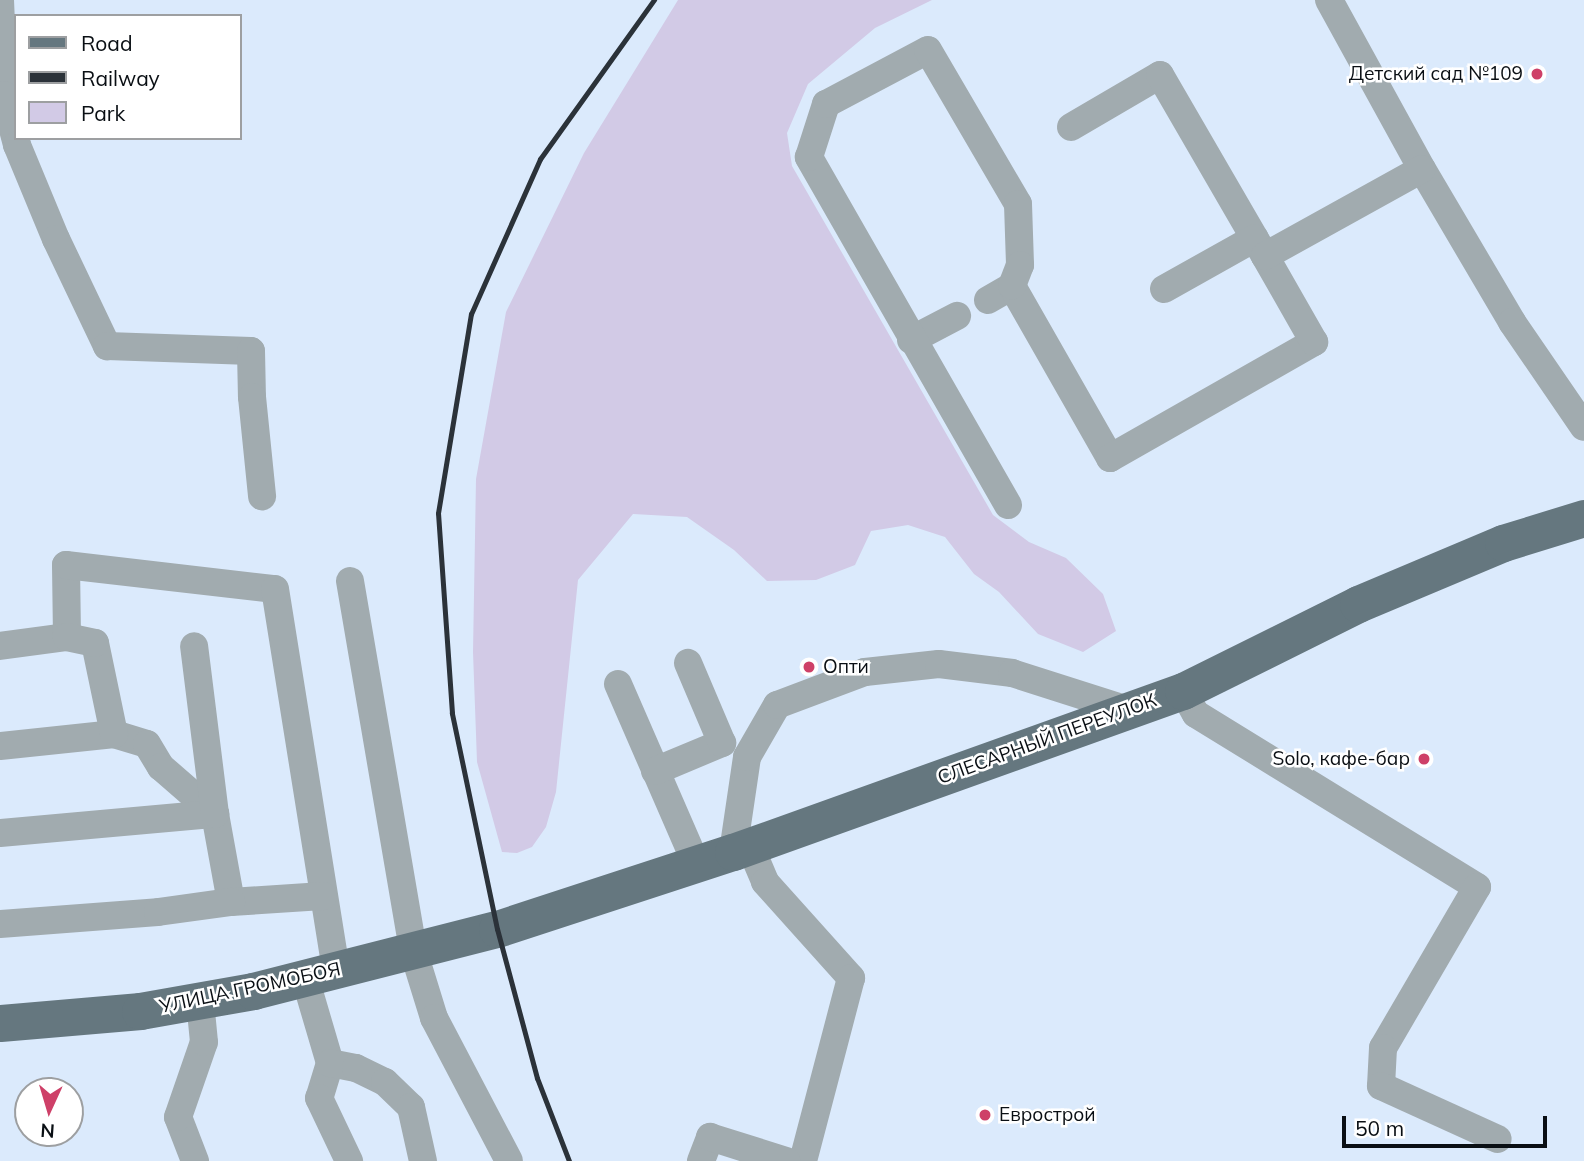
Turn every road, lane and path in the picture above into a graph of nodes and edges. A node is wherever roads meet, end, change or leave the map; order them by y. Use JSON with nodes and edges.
{"nodes":[{"id":1,"x":0,"y":0,"type":"edge"},
{"id":2,"x":1329,"y":0,"type":"edge"},
{"id":3,"x":1071,"y":127,"type":"dead end"},
{"id":4,"x":14,"y":137,"type":"edge"},
{"id":5,"x":15,"y":140,"type":"edge"},
{"id":6,"x":1422,"y":169,"type":"junction"},
{"id":7,"x":1260,"y":247,"type":"junction"},
{"id":8,"x":1012,"y":286,"type":"junction"},
{"id":9,"x":1164,"y":289,"type":"dead end"},
{"id":10,"x":988,"y":300,"type":"dead end"},
{"id":11,"x":957,"y":316,"type":"dead end"},
{"id":12,"x":911,"y":340,"type":"junction"},
{"id":13,"x":1584,"y":427,"type":"edge"},
{"id":14,"x":262,"y":496,"type":"dead end"},
{"id":15,"x":1008,"y":505,"type":"dead end"},
{"id":16,"x":1584,"y":518,"type":"edge"},
{"id":17,"x":350,"y":581,"type":"dead end"},
{"id":18,"x":67,"y":637,"type":"junction"},
{"id":19,"x":0,"y":646,"type":"edge"},
{"id":20,"x":194,"y":646,"type":"dead end"},
{"id":21,"x":688,"y":663,"type":"dead end"},
{"id":22,"x":618,"y":684,"type":"dead end"},
{"id":23,"x":1183,"y":691,"type":"junction"},
{"id":24,"x":1128,"y":710,"type":"junction"},
{"id":25,"x":114,"y":734,"type":"junction"},
{"id":26,"x":0,"y":746,"type":"edge"},
{"id":27,"x":655,"y":771,"type":"junction"},
{"id":28,"x":215,"y":814,"type":"junction"},
{"id":29,"x":0,"y":833,"type":"edge"},
{"id":30,"x":741,"y":849,"type":"junction"},
{"id":31,"x":696,"y":863,"type":"junction"},
{"id":32,"x":323,"y":896,"type":"junction"},
{"id":33,"x":231,"y":902,"type":"junction"},
{"id":34,"x":0,"y":924,"type":"edge"},
{"id":35,"x":497,"y":929,"type":"joint"},
{"id":36,"x":413,"y":950,"type":"junction"},
{"id":37,"x":321,"y":974,"type":"junction"},
{"id":38,"x":200,"y":1001,"type":"junction"},
{"id":39,"x":8,"y":1022,"type":"edge"},
{"id":40,"x":330,"y":1063,"type":"junction"},
{"id":41,"x":1498,"y":1139,"type":"dead end"},
{"id":42,"x":195,"y":1161,"type":"edge"},
{"id":43,"x":349,"y":1161,"type":"edge"},
{"id":44,"x":423,"y":1161,"type":"edge"},
{"id":45,"x":509,"y":1161,"type":"edge"},
{"id":46,"x":701,"y":1161,"type":"edge"},
{"id":47,"x":786,"y":1161,"type":"edge"},
{"id":48,"x":803,"y":1161,"type":"edge"}],
"edges":[{"from":1,"to":4,"type":"street"},
{"from":2,"to":6,"type":"street"},
{"from":3,"to":7,"type":"street"},
{"from":5,"to":14,"type":"street"},
{"from":6,"to":7,"type":"street"},
{"from":6,"to":13,"type":"street"},
{"from":7,"to":8,"type":"street"},
{"from":7,"to":9,"type":"street"},
{"from":8,"to":10,"type":"street"},
{"from":8,"to":12,"type":"street"},
{"from":11,"to":12,"type":"street"},
{"from":12,"to":15,"type":"street"},
{"from":16,"to":23,"type":"main road","name":"СЛЕСАРНЫЙ ПЕРЕУЛОК"},
{"from":17,"to":36,"type":"street"},
{"from":18,"to":19,"type":"street"},
{"from":18,"to":25,"type":"street"},
{"from":18,"to":32,"type":"street"},
{"from":20,"to":28,"type":"street"},
{"from":21,"to":27,"type":"street"},
{"from":22,"to":27,"type":"street"},
{"from":23,"to":24,"type":"main road","name":"СЛЕСАРНЫЙ ПЕРЕУЛОК"},
{"from":23,"to":41,"type":"street"},
{"from":24,"to":30,"type":"main road","name":"СЛЕСАРНЫЙ ПЕРЕУЛОК"},
{"from":24,"to":30,"type":"street"},
{"from":25,"to":26,"type":"street"},
{"from":25,"to":28,"type":"street"},
{"from":27,"to":31,"type":"street"},
{"from":28,"to":29,"type":"street"},
{"from":28,"to":33,"type":"street"},
{"from":30,"to":31,"type":"main road","name":"СЛЕСАРНЫЙ ПЕРЕУЛОК"},
{"from":30,"to":48,"type":"street"},
{"from":31,"to":35,"type":"main road","name":"СЛЕСАРНЫЙ ПЕРЕУЛОК"},
{"from":32,"to":33,"type":"street"},
{"from":32,"to":37,"type":"street"},
{"from":33,"to":34,"type":"street"},
{"from":35,"to":36,"type":"main road","name":"УЛИЦА ГРОМОБОЯ"},
{"from":36,"to":37,"type":"main road","name":"УЛИЦА ГРОМОБОЯ"},
{"from":36,"to":45,"type":"street"},
{"from":37,"to":38,"type":"main road","name":"УЛИЦА ГРОМОБОЯ"},
{"from":37,"to":40,"type":"street"},
{"from":38,"to":39,"type":"main road","name":"УЛИЦА ГРОМОБОЯ"},
{"from":38,"to":42,"type":"street"},
{"from":40,"to":43,"type":"street"},
{"from":40,"to":44,"type":"street"},
{"from":46,"to":47,"type":"street"}]}
